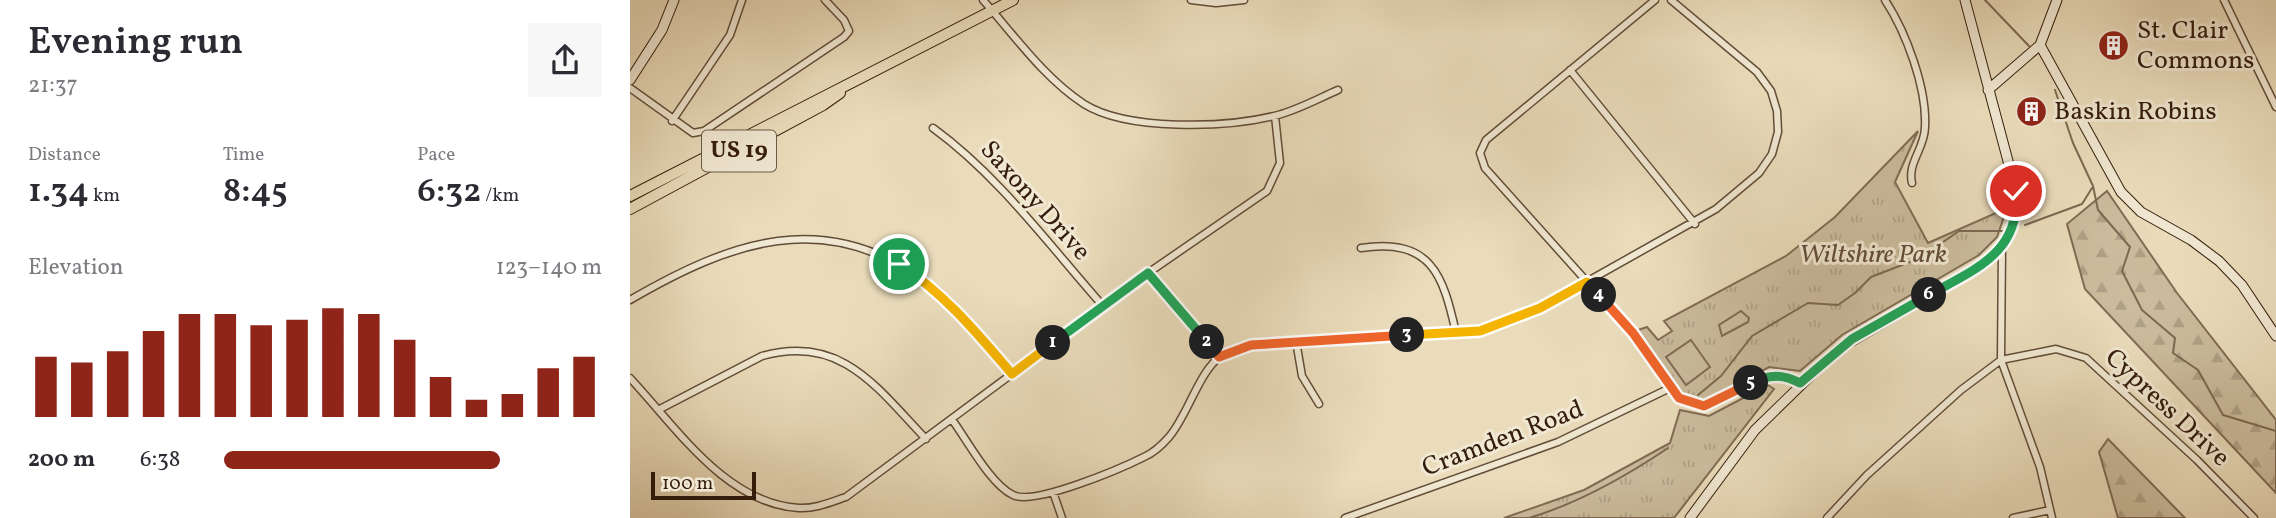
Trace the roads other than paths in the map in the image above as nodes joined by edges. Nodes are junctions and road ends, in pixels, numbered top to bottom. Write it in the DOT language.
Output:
graph roads {
  1 [pos="674,0"];
  2 [pos="742,0"];
  3 [pos="825,0"];
  4 [pos="983,0"];
  5 [pos="1013,0"];
  6 [pos="1191,0"];
  7 [pos="1244,0"];
  8 [pos="1655,0"];
  9 [pos="1671,0"];
  10 [pos="1885,0"];
  11 [pos="1965,0"];
  12 [pos="2057,0"];
  13 [pos="2224,0"];
  14 [pos="993,11"];
  15 [pos="2040,46"];
  16 [pos="1570,71"];
  17 [pos="630,80"];
  18 [pos="630,88"];
  19 [pos="846,88"];
  20 [pos="1338,90"];
  21 [pos="1988,90"];
  22 [pos="2276,107"];
  23 [pos="1275,116"];
  24 [pos="673,121"];
  25 [pos="933,128"];
  26 [pos="1912,183"];
  27 [pos="630,196"];
  28 [pos="630,209"];
  29 [pos="1695,224"];
  30 [pos="2002,247"];
  31 [pos="1361,248"];
  32 [pos="1148,273"];
  33 [pos="1587,282"];
  34 [pos="630,300"];
  35 [pos="1103,306"];
  36 [pos="1456,332"];
  37 [pos="2276,335"];
  38 [pos="1297,341"];
  39 [pos="1219,357"];
  40 [pos="2001,360"];
  41 [pos="1012,374"];
  42 [pos="630,377"];
  43 [pos="1800,383"];
  44 [pos="1670,388"];
  45 [pos="1319,404"];
  46 [pos="660,409"];
  47 [pos="953,421"];
  48 [pos="926,439"];
  49 [pos="1053,492"];
  50 [pos="2051,514"];
  51 [pos="1062,518"];
  52 [pos="1345,518"];
  53 [pos="1690,518"];
  54 [pos="1827,518"];
  55 [pos="2013,518"];
  56 [pos="2254,518"];
  1 -- 17 [label="main road"];
  2 -- 24 [label="street"];
  3 -- 24 [label="street"];
  4 -- 14 [label="street"];
  5 -- 14 [label="main road, US 19"];
  6 -- 7 [label="street"];
  8 -- 16 [label="street"];
  9 -- 29 [label="street"];
  10 -- 26 [label="street"];
  11 -- 21 [label="main road"];
  12 -- 15 [label="main road"];
  13 -- 22 [label="street"];
  14 -- 19 [label="main road, US 19"];
  14 -- 23 [label="street"];
  15 -- 21 [label="main road"];
  15 -- 37 [label="main road"];
  16 -- 29 [label="street"];
  16 -- 33 [label="street"];
  18 -- 24 [label="street"];
  19 -- 27 [label="main road, US 19"];
  19 -- 28 [label="main road, US 19"];
  20 -- 23 [label="street"];
  21 -- 30 [label="main road"];
  23 -- 32 [label="street"];
  25 -- 35 [label="street, Saxony Drive"];
  29 -- 33 [label="street"];
  30 -- 40 [label="street"];
  30 -- 43 [label="main road"];
  31 -- 36 [label="street"];
  32 -- 35 [label="street"];
  32 -- 39 [label="street"];
  33 -- 36 [label="street"];
  33 -- 44 [label="street"];
  34 -- 41 [label="street"];
  35 -- 41 [label="street"];
  36 -- 38 [label="street"];
  38 -- 39 [label="street"];
  38 -- 45 [label="street"];
  39 -- 49 [label="street"];
  40 -- 50 [label="street"];
  40 -- 54 [label="street"];
  40 -- 56 [label="street, Cypress Drive"];
  41 -- 47 [label="street"];
  42 -- 46 [label="street"];
  43 -- 44 [label="street"];
  43 -- 53 [label="main road"];
  44 -- 52 [label="street, Cramden Road"];
  46 -- 48 [label="street"];
  46 -- 48 [label="street"];
  47 -- 48 [label="street"];
  47 -- 49 [label="street"];
  49 -- 51 [label="street"];
  50 -- 55 [label="street"];
}
